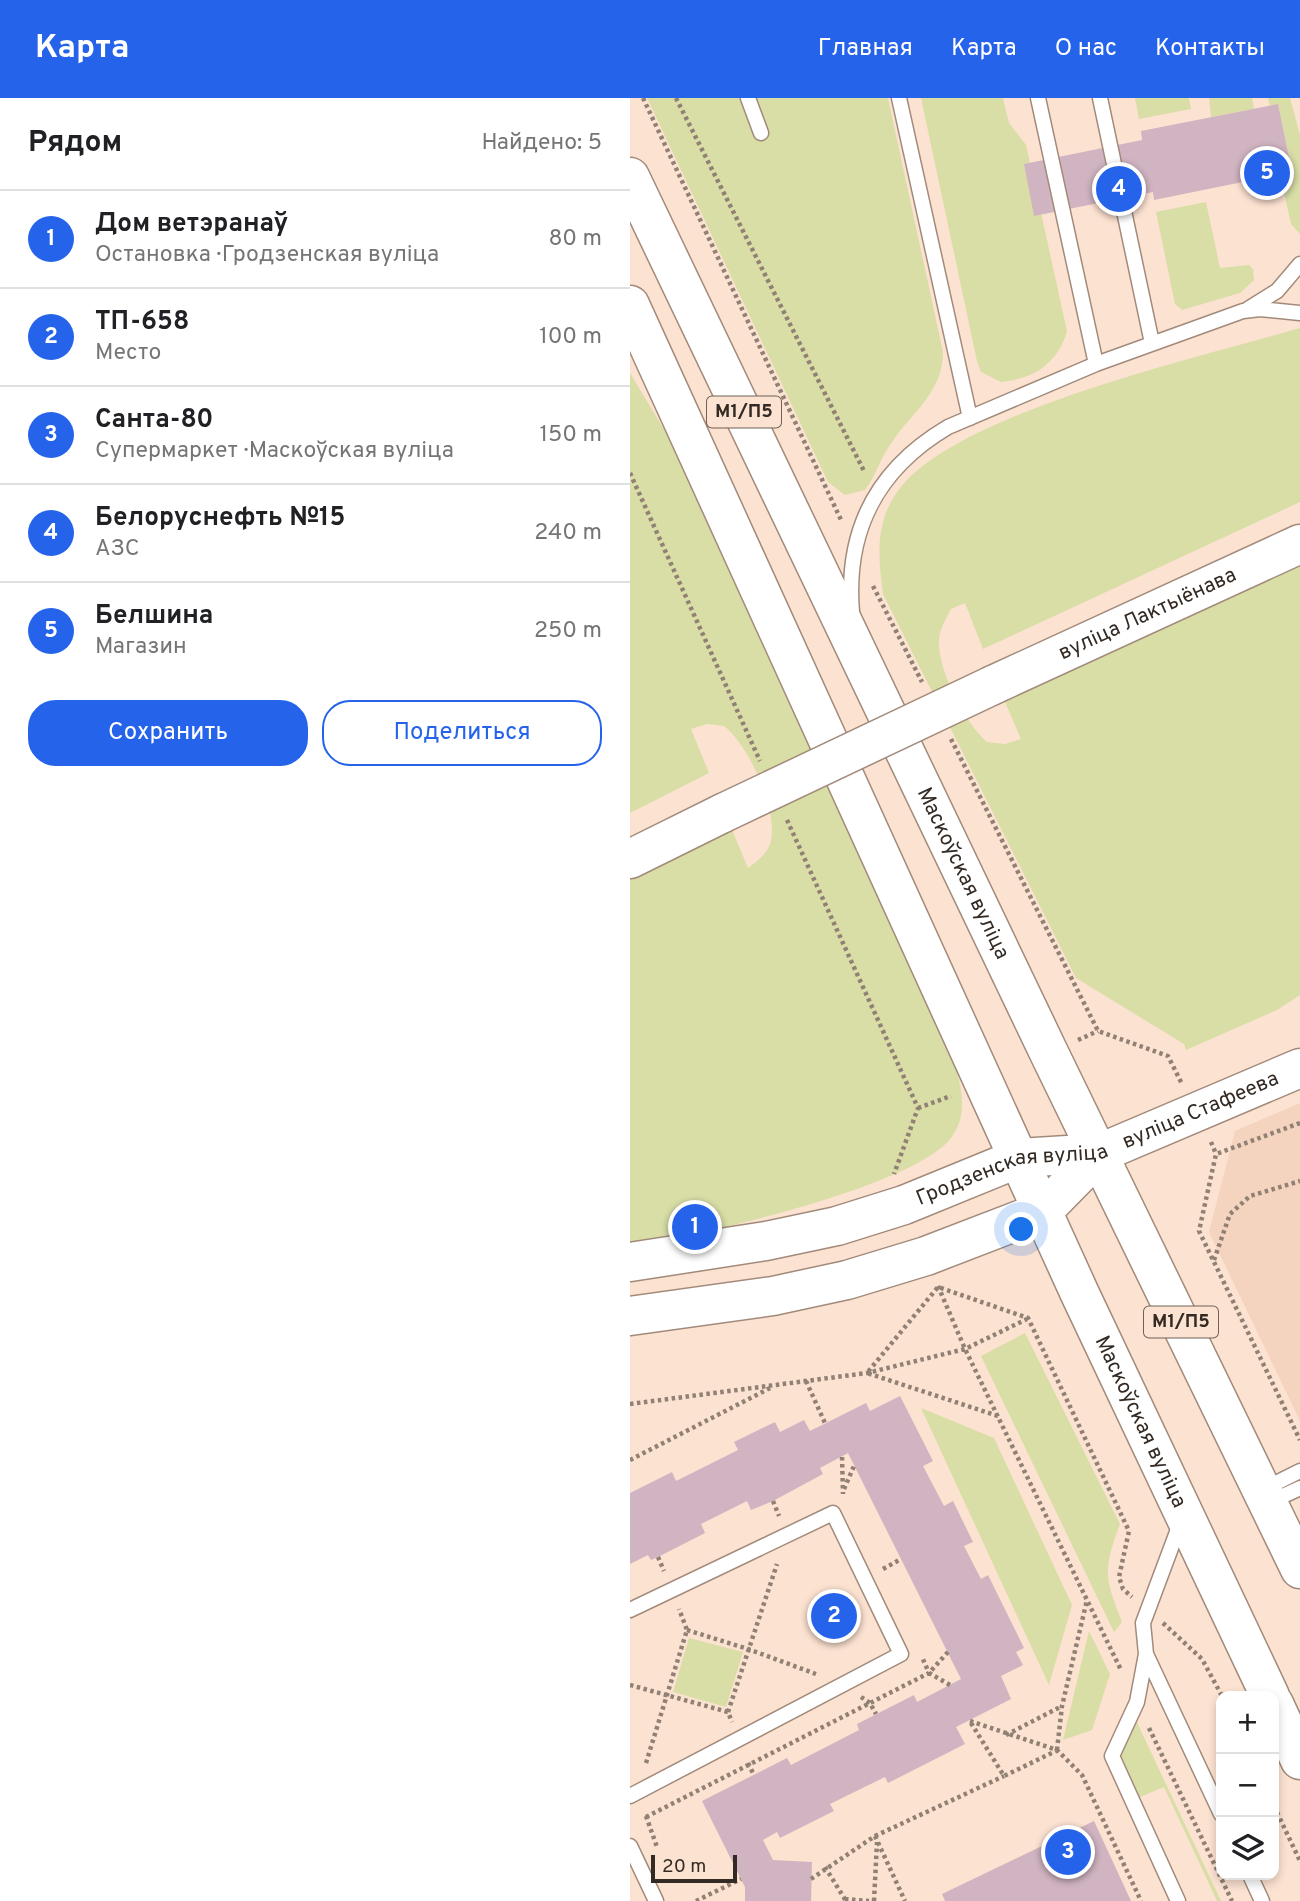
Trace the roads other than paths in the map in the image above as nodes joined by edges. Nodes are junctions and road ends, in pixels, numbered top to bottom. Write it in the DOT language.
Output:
graph roads {
  1 [pos="747,98"];
  2 [pos="899,98"];
  3 [pos="1038,98"];
  4 [pos="1100,98"];
  5 [pos="761,133"];
  6 [pos="630,177"];
  7 [pos="1300,264"];
  8 [pos="630,305"];
  9 [pos="1243,312"];
  10 [pos="1300,313"];
  11 [pos="1152,343"];
  12 [pos="1096,364"];
  13 [pos="970,418"];
  14 [pos="1300,544"];
  15 [pos="858,648"];
  16 [pos="630,859"];
  17 [pos="1293,1066"];
  18 [pos="1100,1153"];
  19 [pos="1019,1158"];
  20 [pos="1044,1211"];
  21 [pos="630,1262"];
  22 [pos="630,1317"];
  23 [pos="1300,1471"];
  24 [pos="1277,1494"];
  25 [pos="1184,1514"];
  26 [pos="1300,1569"];
  27 [pos="630,1611"];
  28 [pos="1146,1654"];
  29 [pos="1268,1691"];
  30 [pos="1279,1715"];
  31 [pos="1300,1760"];
  32 [pos="634,1793"];
  33 [pos="1216,1803"];
  34 [pos="630,1846"];
  35 [pos="1252,1880"];
  36 [pos="656,1901"];
  37 [pos="1178,1901"];
  38 [pos="1262,1901"];
  1 -- 5 [label="lane"];
  2 -- 13 [label="lane"];
  3 -- 12 [label="lane"];
  4 -- 11 [label="lane"];
  6 -- 15 [label="main road, Маскоўская вуліца / М1/П5"];
  7 -- 9 [label="lane"];
  8 -- 19 [label="main road, Маскоўская вуліца / М1/П5"];
  9 -- 10 [label="lane"];
  9 -- 11 [label="lane"];
  11 -- 12 [label="lane"];
  12 -- 13 [label="lane"];
  13 -- 15 [label="lane"];
  14 -- 16 [label="main road, вуліца Лактыёнава, bridge"];
  15 -- 18 [label="main road, Маскоўская вуліца / М1/П5"];
  17 -- 18 [label="main road, вуліца Стафеева"];
  18 -- 19 [label="main road, Гродзенская вуліца"];
  18 -- 20 [label="main road, Гродзенская вуліца"];
  18 -- 24 [label="main road, Маскоўская вуліца / М1/П5"];
  19 -- 20 [label="main road, Маскоўская вуліца / М1/П5"];
  19 -- 21 [label="main road, Гродзенская вуліца"];
  20 -- 22 [label="main road, Гродзенская вуліца"];
  20 -- 25 [label="main road, Маскоўская вуліца / М1/П5"];
  23 -- 24 [label="lane"];
  24 -- 26 [label="main road, Маскоўская вуліца / М1/П5"];
  25 -- 28 [label="lane"];
  25 -- 29 [label="main road, Маскоўская вуліца / М1/П5"];
  27 -- 32 [label="lane"];
  28 -- 33 [label="lane"];
  28 -- 37 [label="lane"];
  30 -- 31 [label="main road"];
  34 -- 36 [label="lane"];
  35 -- 38 [label="lane"];
}
